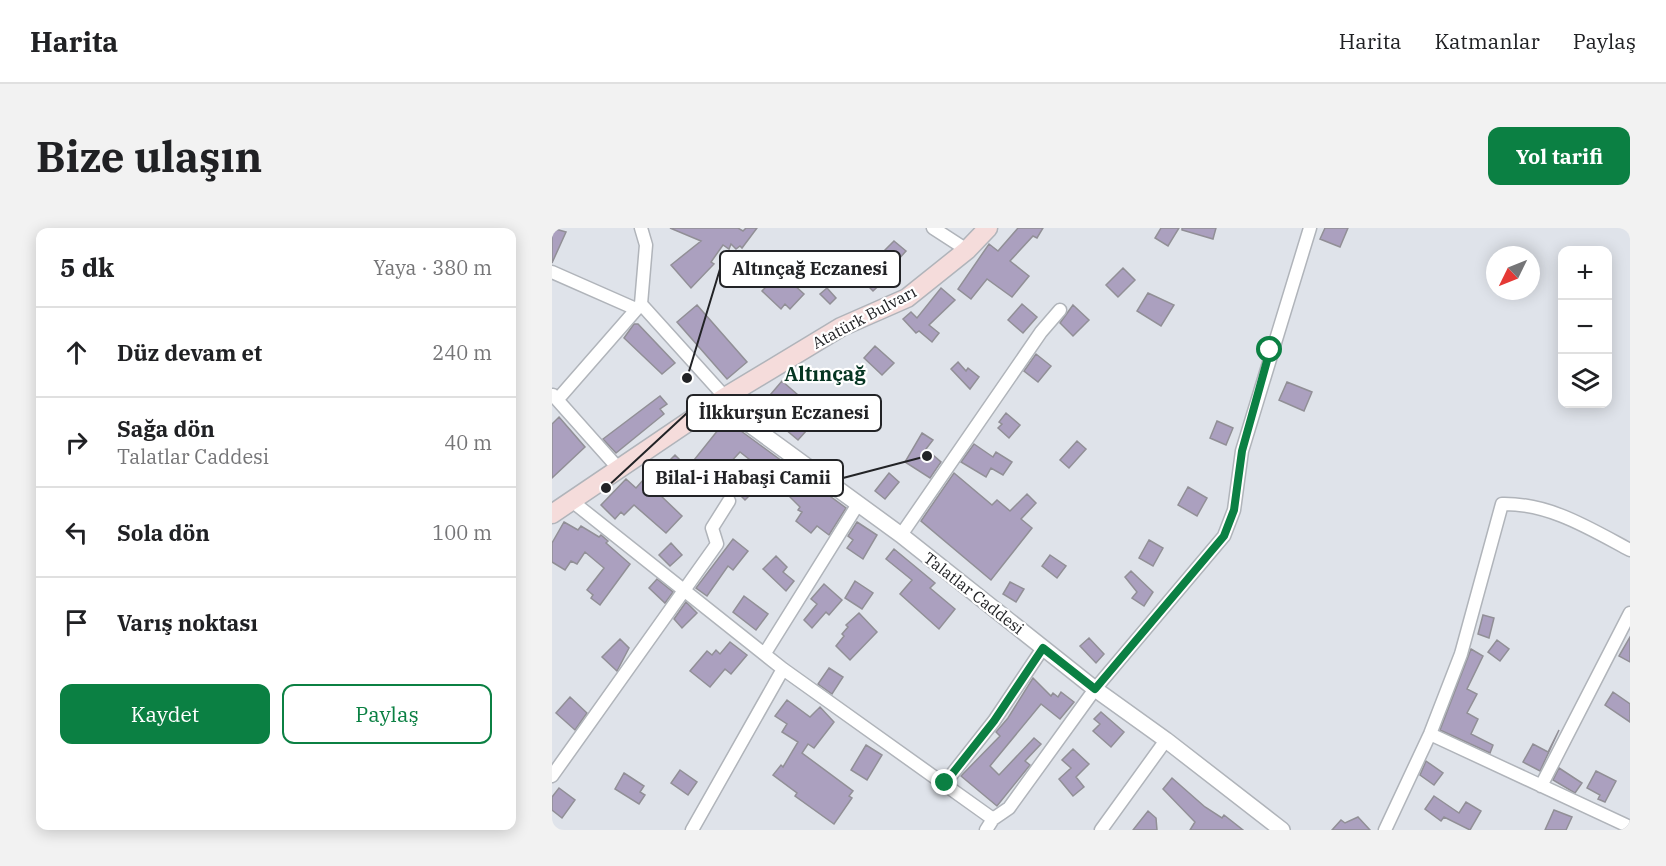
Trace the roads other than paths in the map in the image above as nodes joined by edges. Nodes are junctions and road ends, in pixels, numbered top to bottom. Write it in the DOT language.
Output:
graph roads {
  1 [pos="641,228"];
  2 [pos="933,228"];
  3 [pos="988,228"];
  4 [pos="1310,228"];
  5 [pos="967,250"];
  6 [pos="552,273"];
  7 [pos="639,307"];
  8 [pos="1060,310"];
  9 [pos="555,397"];
  10 [pos="723,400"];
  11 [pos="618,468"];
  12 [pos="729,501"];
  13 [pos="573,502"];
  14 [pos="858,504"];
  15 [pos="552,514"];
  16 [pos="901,536"];
  17 [pos="1630,550"];
  18 [pos="685,591"];
  19 [pos="1630,613"];
  20 [pos="1043,648"];
  21 [pos="765,653"];
  22 [pos="783,669"];
  23 [pos="1095,689"];
  24 [pos="1430,734"];
  25 [pos="1166,740"];
  26 [pos="552,776"];
  27 [pos="945,783"];
  28 [pos="1541,786"];
  29 [pos="989,824"];
  30 [pos="1272,827"];
  31 [pos="1630,827"];
  32 [pos="692,830"];
  33 [pos="1101,830"];
  34 [pos="1385,830"];
  1 -- 7 [label="street"];
  2 -- 5 [label="street"];
  3 -- 5 [label="main road, Atatürk Bulvarı"];
  4 -- 23 [label="street"];
  5 -- 10 [label="main road, Atatürk Bulvarı"];
  6 -- 7 [label="street"];
  7 -- 9 [label="street"];
  7 -- 10 [label="street"];
  8 -- 16 [label="street"];
  9 -- 11 [label="street"];
  10 -- 11 [label="main road, Atatürk Bulvarı"];
  10 -- 14 [label="street, Talatlar Caddesi"];
  11 -- 13 [label="main road, Atatürk Bulvarı"];
  12 -- 18 [label="street"];
  13 -- 15 [label="main road, Atatürk Bulvarı"];
  13 -- 18 [label="street"];
  14 -- 16 [label="street, Talatlar Caddesi"];
  14 -- 21 [label="street"];
  16 -- 20 [label="street, Talatlar Caddesi"];
  17 -- 24 [label="street"];
  18 -- 21 [label="street"];
  18 -- 26 [label="street"];
  19 -- 28 [label="street"];
  20 -- 23 [label="street, Talatlar Caddesi"];
  20 -- 27 [label="street"];
  21 -- 22 [label="street"];
  22 -- 27 [label="street"];
  22 -- 32 [label="street"];
  23 -- 25 [label="street, Talatlar Caddesi"];
  23 -- 29 [label="street"];
  24 -- 28 [label="street"];
  24 -- 34 [label="street"];
  25 -- 30 [label="street, Talatlar Caddesi"];
  25 -- 33 [label="street"];
  27 -- 29 [label="street"];
  28 -- 31 [label="street"];
}
